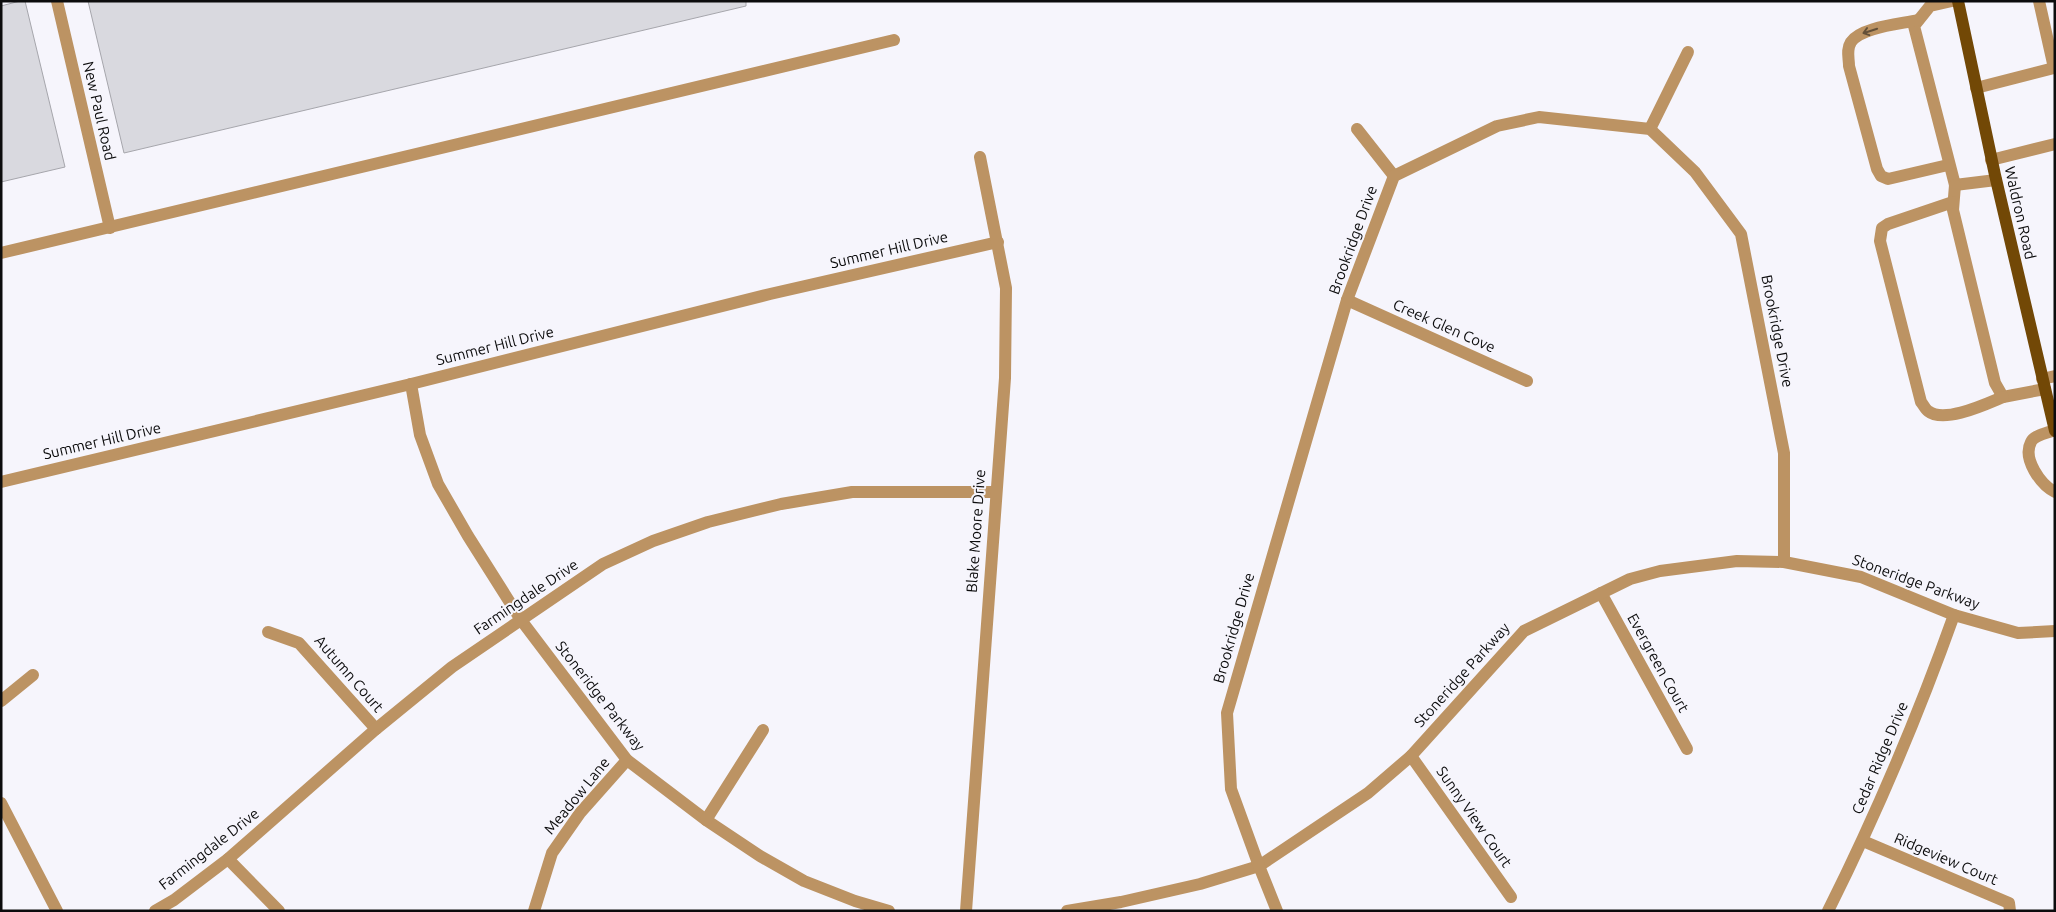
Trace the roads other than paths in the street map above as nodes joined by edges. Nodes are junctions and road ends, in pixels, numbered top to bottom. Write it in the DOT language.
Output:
graph roads {
  1 [pos="57,1"];
  2 [pos="1952,1"];
  3 [pos="1958,1"];
  4 [pos="2039,1"];
  5 [pos="1930,3"];
  6 [pos="1918,20"];
  7 [pos="894,40"];
  8 [pos="1688,52"];
  9 [pos="1976,88"];
  10 [pos="1357,129"];
  11 [pos="1650,129"];
  12 [pos="2055,144"];
  13 [pos="980,157"];
  14 [pos="1992,160"];
  15 [pos="1948,165"];
  16 [pos="1394,176"];
  17 [pos="1996,180"];
  18 [pos="1954,185"];
  19 [pos="1953,202"];
  20 [pos="110,228"];
  21 [pos="998,242"];
  22 [pos="1,253"];
  23 [pos="1348,300"];
  24 [pos="1527,381"];
  25 [pos="2047,381"];
  26 [pos="411,384"];
  27 [pos="2004,397"];
  28 [pos="2055,430"];
  29 [pos="1,482"];
  30 [pos="995,492"];
  31 [pos="2055,492"];
  32 [pos="1784,562"];
  33 [pos="1601,593"];
  34 [pos="1954,615"];
  35 [pos="521,620"];
  36 [pos="2055,631"];
  37 [pos="268,632"];
  38 [pos="33,675"];
  39 [pos="1,701"];
  40 [pos="376,730"];
  41 [pos="763,730"];
  42 [pos="1687,749"];
  43 [pos="1411,756"];
  44 [pos="628,760"];
  45 [pos="1,803"];
  46 [pos="706,820"];
  47 [pos="1863,840"];
  48 [pos="228,858"];
  49 [pos="1259,866"];
  50 [pos="1511,897"];
  51 [pos="57,911"];
  52 [pos="155,911"];
  53 [pos="280,911"];
  54 [pos="534,911"];
  55 [pos="889,911"];
  56 [pos="966,911"];
  57 [pos="1067,911"];
  58 [pos="1277,911"];
  59 [pos="1828,911"];
  60 [pos="2010,911"];
  1 -- 20 [label="street, New Paul Road"];
  2 -- 5 [label="street"];
  3 -- 9 [label="main road, Waldron Road"];
  4 -- 9 [label="street"];
  5 -- 6 [label="street"];
  6 -- 15 [label="street"];
  6 -- 15 [label="street, one-way"];
  7 -- 20 [label="street"];
  8 -- 11 [label="street"];
  9 -- 14 [label="main road, Waldron Road"];
  10 -- 16 [label="street"];
  11 -- 16 [label="street, Brookridge Drive"];
  11 -- 32 [label="street, Brookridge Drive"];
  12 -- 14 [label="street"];
  13 -- 21 [label="street, Blake Moore Drive"];
  14 -- 17 [label="main road, Waldron Road"];
  15 -- 18 [label="street"];
  16 -- 23 [label="street, Brookridge Drive"];
  17 -- 18 [label="street"];
  17 -- 25 [label="main road, Waldron Road"];
  18 -- 19 [label="street"];
  19 -- 27 [label="street"];
  19 -- 27 [label="street"];
  20 -- 22 [label="street"];
  21 -- 26 [label="street, Summer Hill Drive"];
  21 -- 30 [label="street, Blake Moore Drive"];
  23 -- 24 [label="street, Creek Glen Cove"];
  23 -- 49 [label="street, Brookridge Drive"];
  25 -- 27 [label="street"];
  25 -- 28 [label="main road, Waldron Road"];
  26 -- 29 [label="street, Summer Hill Drive"];
  26 -- 35 [label="street, Stoneridge Parkway"];
  28 -- 31 [label="street"];
  30 -- 35 [label="street, Farmingdale Drive"];
  30 -- 56 [label="street, Blake Moore Drive"];
  32 -- 33 [label="street, Stoneridge Parkway"];
  32 -- 34 [label="street, Stoneridge Parkway"];
  33 -- 42 [label="street, Evergreen Court"];
  33 -- 43 [label="street, Stoneridge Parkway"];
  34 -- 36 [label="street, Stoneridge Parkway"];
  34 -- 47 [label="street, Cedar Ridge Drive"];
  35 -- 40 [label="street, Farmingdale Drive"];
  35 -- 44 [label="street, Stoneridge Parkway"];
  37 -- 40 [label="street, Autumn Court"];
  38 -- 39 [label="street"];
  40 -- 48 [label="street, Farmingdale Drive"];
  41 -- 46 [label="street"];
  43 -- 49 [label="street, Stoneridge Parkway"];
  43 -- 50 [label="street, Sunny View Court"];
  44 -- 46 [label="street, Stoneridge Parkway"];
  44 -- 54 [label="street, Meadow Lane"];
  45 -- 51 [label="street"];
  46 -- 55 [label="street, Stoneridge Parkway"];
  47 -- 59 [label="street, Cedar Ridge Drive"];
  47 -- 60 [label="street, Ridgeview Court"];
  48 -- 52 [label="street, Farmingdale Drive"];
  48 -- 53 [label="street"];
  49 -- 57 [label="street, Stoneridge Parkway"];
  49 -- 58 [label="street, Brookridge Drive"];
}
